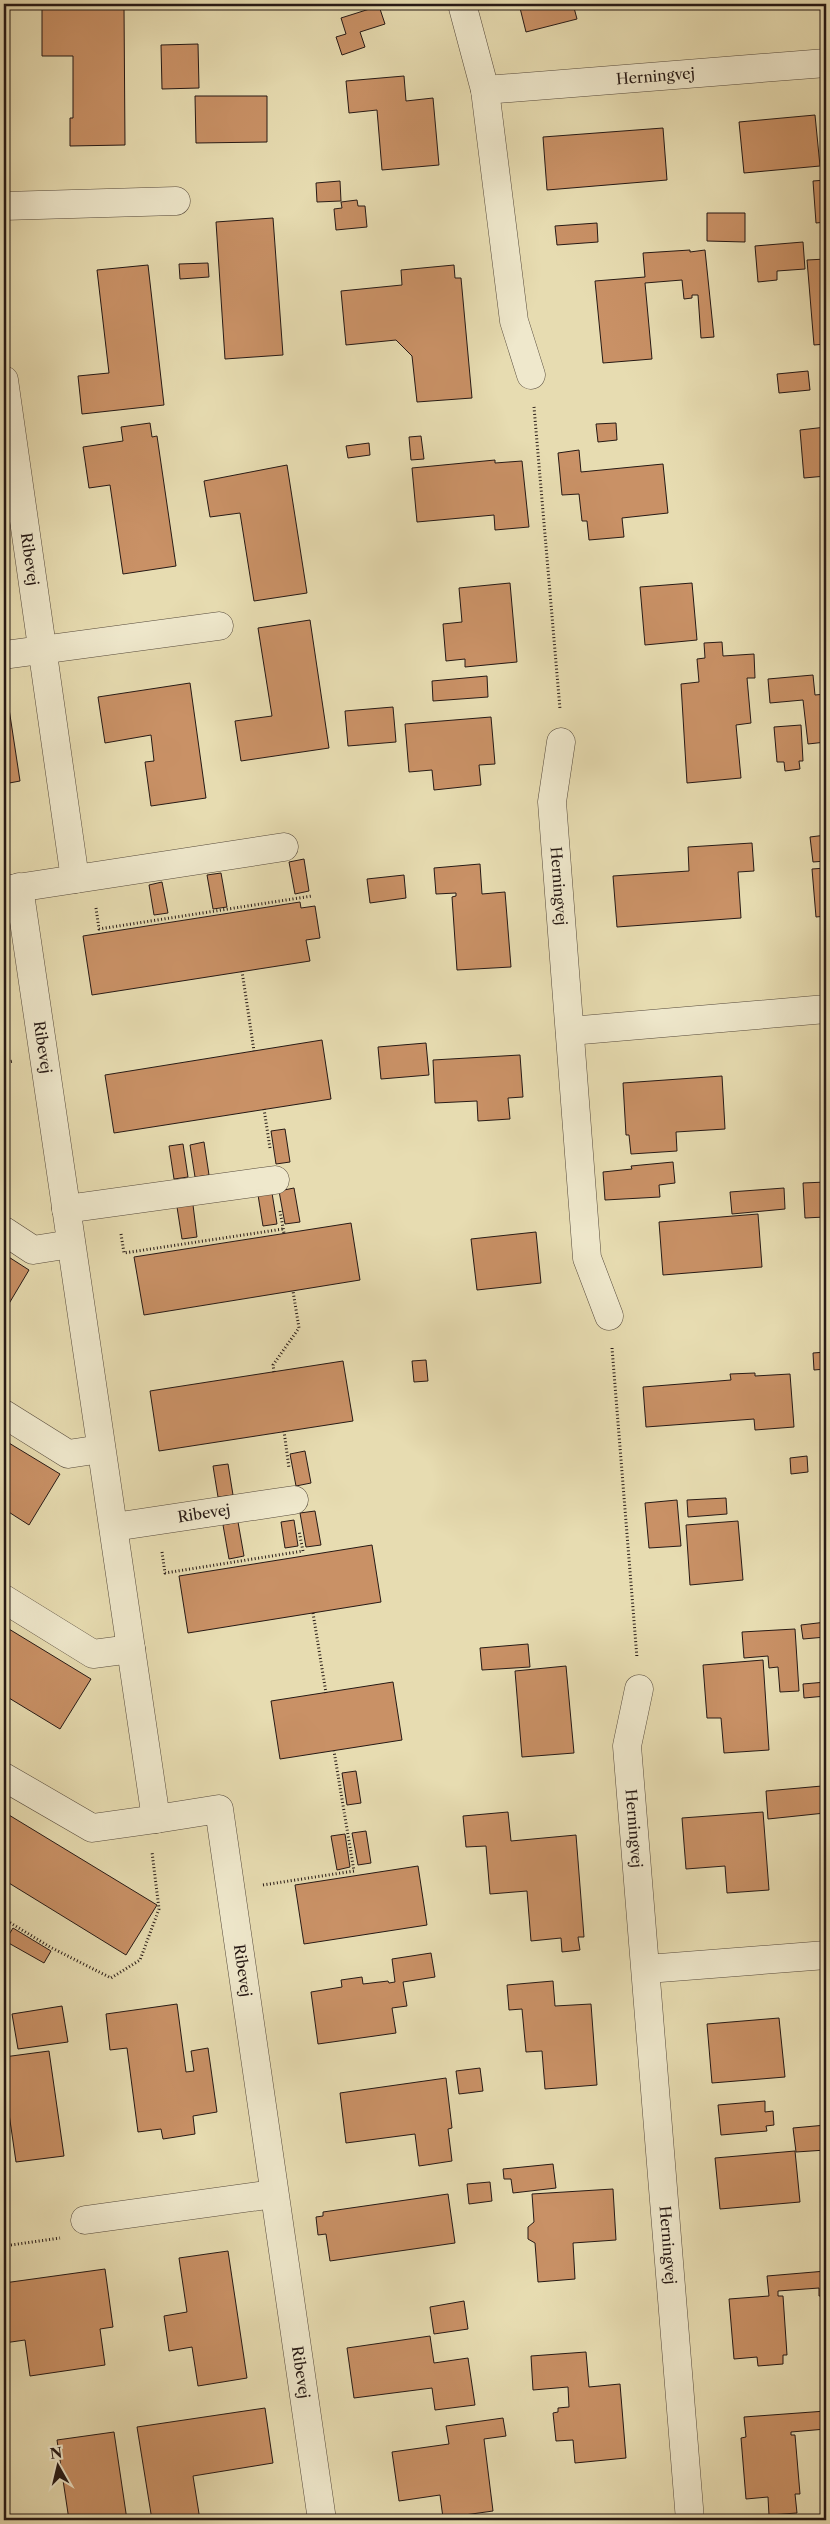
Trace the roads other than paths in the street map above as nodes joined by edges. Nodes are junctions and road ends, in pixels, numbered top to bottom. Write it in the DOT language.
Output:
graph roads {
  1 [pos="462,4"];
  2 [pos="826,63"];
  3 [pos="485,90"];
  4 [pos="176,201"];
  5 [pos="4,206"];
  6 [pos="531,375"];
  7 [pos="4,380"];
  8 [pos="219,626"];
  9 [pos="42,650"];
  10 [pos="4,654"];
  11 [pos="561,742"];
  12 [pos="284,847"];
  13 [pos="75,879"];
  14 [pos="12,889"];
  15 [pos="826,1009"];
  16 [pos="570,1032"];
  17 [pos="274,1180"];
  18 [pos="66,1209"];
  19 [pos="4,1231"];
  20 [pos="71,1244"];
  21 [pos="609,1316"];
  22 [pos="4,1414"];
  23 [pos="101,1449"];
  24 [pos="294,1500"];
  25 [pos="114,1527"];
  26 [pos="4,1599"];
  27 [pos="131,1649"];
  28 [pos="639,1689"];
  29 [pos="4,1776"];
  30 [pos="156,1819"];
  31 [pos="826,1955"];
  32 [pos="647,1970"];
  33 [pos="274,2194"];
  34 [pos="85,2220"];
  35 [pos="322,2520"];
  36 [pos="690,2520"];
  1 -- 3 [label="street"];
  2 -- 3 [label="street, Herningvej"];
  3 -- 6 [label="street"];
  4 -- 5 [label="street"];
  7 -- 9 [label="street, Ribevej"];
  8 -- 9 [label="street"];
  9 -- 10 [label="street"];
  9 -- 13 [label="street, Ribevej"];
  11 -- 16 [label="street, Herningvej"];
  12 -- 13 [label="street, Ribevej"];
  13 -- 14 [label="street, Ribevej"];
  14 -- 18 [label="street, Ribevej"];
  15 -- 16 [label="street"];
  16 -- 21 [label="street, Herningvej"];
  17 -- 18 [label="street"];
  18 -- 20 [label="street, Ribevej"];
  19 -- 20 [label="street"];
  20 -- 23 [label="street, Ribevej"];
  22 -- 23 [label="street"];
  23 -- 25 [label="street, Ribevej"];
  24 -- 25 [label="street, Ribevej"];
  25 -- 27 [label="street, Ribevej"];
  26 -- 27 [label="street"];
  27 -- 30 [label="street, Ribevej"];
  28 -- 32 [label="street, Herningvej"];
  29 -- 30 [label="street, Ribevej"];
  30 -- 33 [label="street, Ribevej"];
  31 -- 32 [label="street"];
  32 -- 36 [label="street, Herningvej"];
  33 -- 34 [label="street"];
  33 -- 35 [label="street, Ribevej"];
}
